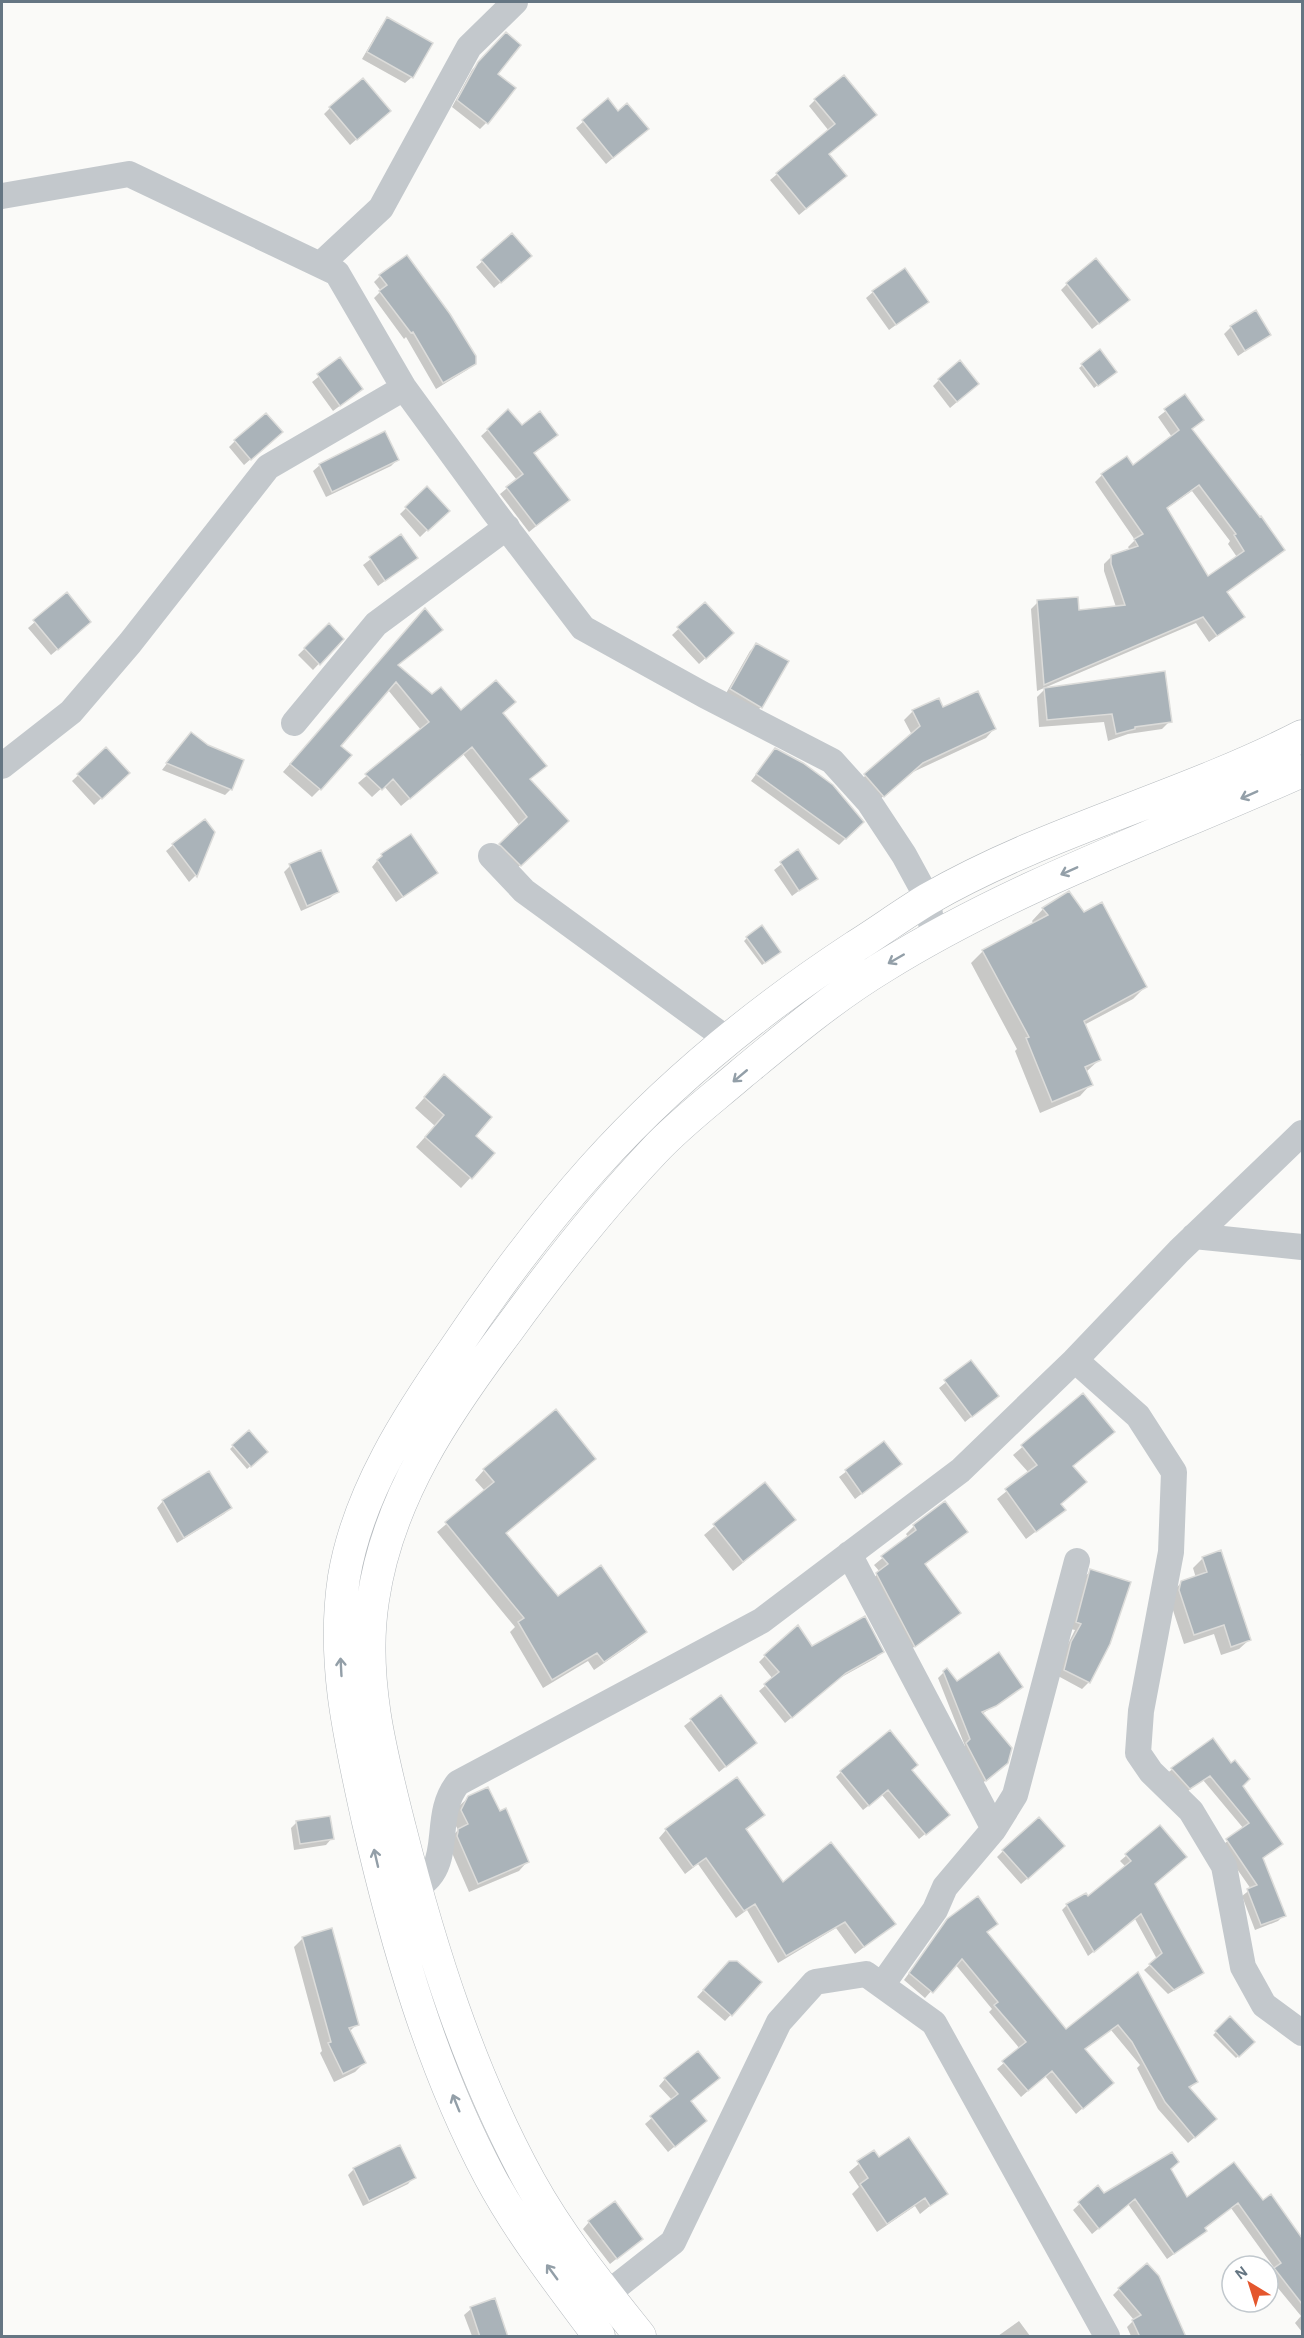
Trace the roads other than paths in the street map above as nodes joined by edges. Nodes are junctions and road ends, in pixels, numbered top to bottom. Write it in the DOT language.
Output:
graph roads {
  1 [pos="515,2"];
  2 [pos="2,196"];
  3 [pos="337,273"];
  4 [pos="404,388"];
  5 [pos="507,528"];
  6 [pos="294,723"];
  7 [pos="1302,736"];
  8 [pos="2,766"];
  9 [pos="1302,771"];
  10 [pos="490,856"];
  11 [pos="928,899"];
  12 [pos="933,938"];
  13 [pos="727,1039"];
  14 [pos="1302,1133"];
  15 [pos="1194,1236"];
  16 [pos="1302,1247"];
  17 [pos="1076,1360"];
  18 [pos="849,1554"];
  19 [pos="1077,1561"];
  20 [pos="994,1829"];
  21 [pos="417,1890"];
  22 [pos="386,1899"];
  23 [pos="882,1985"];
  24 [pos="1302,2033"];
  25 [pos="607,2294"];
  26 [pos="580,2311"];
  27 [pos="599,2337"];
  28 [pos="640,2337"];
  29 [pos="1107,2337"];
  1 -- 3 [label="street"];
  2 -- 3 [label="street"];
  3 -- 4 [label="street"];
  4 -- 5 [label="street"];
  4 -- 8 [label="street"];
  5 -- 6 [label="street"];
  5 -- 11 [label="street"];
  7 -- 11 [label="main road"];
  9 -- 12 [label="main road, one-way"];
  10 -- 13 [label="street"];
  11 -- 12 [label="street"];
  11 -- 13 [label="main road"];
  12 -- 21 [label="main road, one-way"];
  22 -- 13 [label="main road, one-way"];
  14 -- 15 [label="street"];
  15 -- 16 [label="street"];
  15 -- 17 [label="street"];
  17 -- 18 [label="street"];
  17 -- 24 [label="street"];
  18 -- 20 [label="street"];
  18 -- 21 [label="street"];
  19 -- 20 [label="street"];
  20 -- 23 [label="street"];
  21 -- 22 [label="street"];
  21 -- 25 [label="main road"];
  26 -- 22 [label="main road, one-way"];
  23 -- 25 [label="street"];
  23 -- 29 [label="street"];
  25 -- 26 [label="street"];
  25 -- 28 [label="main road"];
  26 -- 27 [label="main road"];
}
